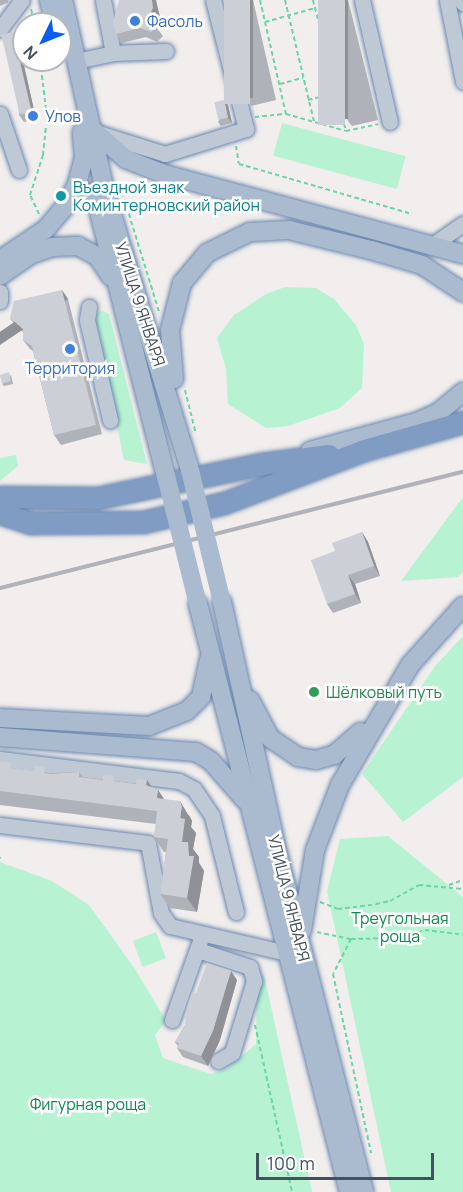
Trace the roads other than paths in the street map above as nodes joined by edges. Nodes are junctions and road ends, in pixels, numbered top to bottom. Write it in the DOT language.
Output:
graph roads {
  1 [pos="22,0"];
  2 [pos="63,0"];
  3 [pos="103,0"];
  4 [pos="213,0"];
  5 [pos="362,0"];
  6 [pos="447,0"];
  7 [pos="0,30"];
  8 [pos="166,51"];
  9 [pos="113,53"];
  10 [pos="76,61"];
  11 [pos="69,72"];
  12 [pos="463,81"];
  13 [pos="0,114"];
  14 [pos="390,122"];
  15 [pos="88,132"];
  16 [pos="19,170"];
  17 [pos="463,224"];
  18 [pos="431,246"];
  19 [pos="463,254"];
  20 [pos="0,260"];
  21 [pos="0,276"];
  22 [pos="0,292"];
  23 [pos="463,292"];
  24 [pos="115,299"];
  25 [pos="0,301"];
  26 [pos="89,307"];
  27 [pos="463,392"];
  28 [pos="110,420"];
  29 [pos="463,422"];
  30 [pos="184,448"];
  31 [pos="364,450"];
  32 [pos="261,464"];
  33 [pos="0,497"];
  34 [pos="0,513"];
  35 [pos="31,522"];
  36 [pos="0,523"];
  37 [pos="463,606"];
  38 [pos="208,640"];
  39 [pos="235,663"];
  40 [pos="393,691"];
  41 [pos="0,718"];
  42 [pos="0,737"];
  43 [pos="0,759"];
  44 [pos="251,809"];
  45 [pos="0,825"];
  46 [pos="236,912"];
  47 [pos="202,932"];
  48 [pos="198,950"];
  49 [pos="294,951"];
  50 [pos="172,1020"];
  51 [pos="218,1061"];
  52 [pos="349,1192"];
  53 [pos="364,1192"];
  1 -- 7 [label="lane"];
  2 -- 10 [label="main road, УЛИЦА 9 ЯНВАРЯ"];
  3 -- 9 [label="lane"];
  4 -- 15 [label="lane"];
  5 -- 14 [label="lane"];
  6 -- 12 [label="lane"];
  8 -- 9 [label="lane"];
  9 -- 10 [label="lane"];
  10 -- 15 [label="main road, УЛИЦА 9 ЯНВАРЯ"];
  11 -- 15 [label="main road, УЛИЦА 9 ЯНВАРЯ"];
  13 -- 16 [label="lane"];
  15 -- 18 [label="main road"];
  15 -- 20 [label="main road"];
  15 -- 24 [label="main road, УЛИЦА 9 ЯНВАРЯ"];
  15 -- 30 [label="main road, УЛИЦА 9 ЯНВАРЯ"];
  17 -- 18 [label="lane"];
  18 -- 19 [label="main road"];
  21 -- 24 [label="main road"];
  22 -- 25 [label="lane"];
  23 -- 30 [label="main road"];
  24 -- 38 [label="main road, УЛИЦА 9 ЯНВАРЯ, bridge"];
  26 -- 28 [label="lane"];
  27 -- 32 [label="main road"];
  29 -- 31 [label="highway"];
  30 -- 39 [label="main road, УЛИЦА 9 ЯНВАРЯ, bridge"];
  31 -- 32 [label="highway"];
  31 -- 35 [label="highway"];
  32 -- 33 [label="highway"];
  34 -- 35 [label="highway"];
  35 -- 36 [label="main road"];
  37 -- 40 [label="main road"];
  38 -- 41 [label="main road"];
  38 -- 44 [label="main road, УЛИЦА 9 ЯНВАРЯ"];
  39 -- 40 [label="main road"];
  39 -- 49 [label="main road, УЛИЦА 9 ЯНВАРЯ"];
  40 -- 49 [label="main road"];
  42 -- 44 [label="main road"];
  43 -- 46 [label="lane"];
  44 -- 49 [label="main road, УЛИЦА 9 ЯНВАРЯ"];
  45 -- 47 [label="lane"];
  47 -- 48 [label="lane"];
  47 -- 49 [label="lane"];
  48 -- 50 [label="lane"];
  48 -- 51 [label="lane"];
  49 -- 52 [label="main road, УЛИЦА 9 ЯНВАРЯ"];
  49 -- 53 [label="main road, УЛИЦА 9 ЯНВАРЯ"];
}
